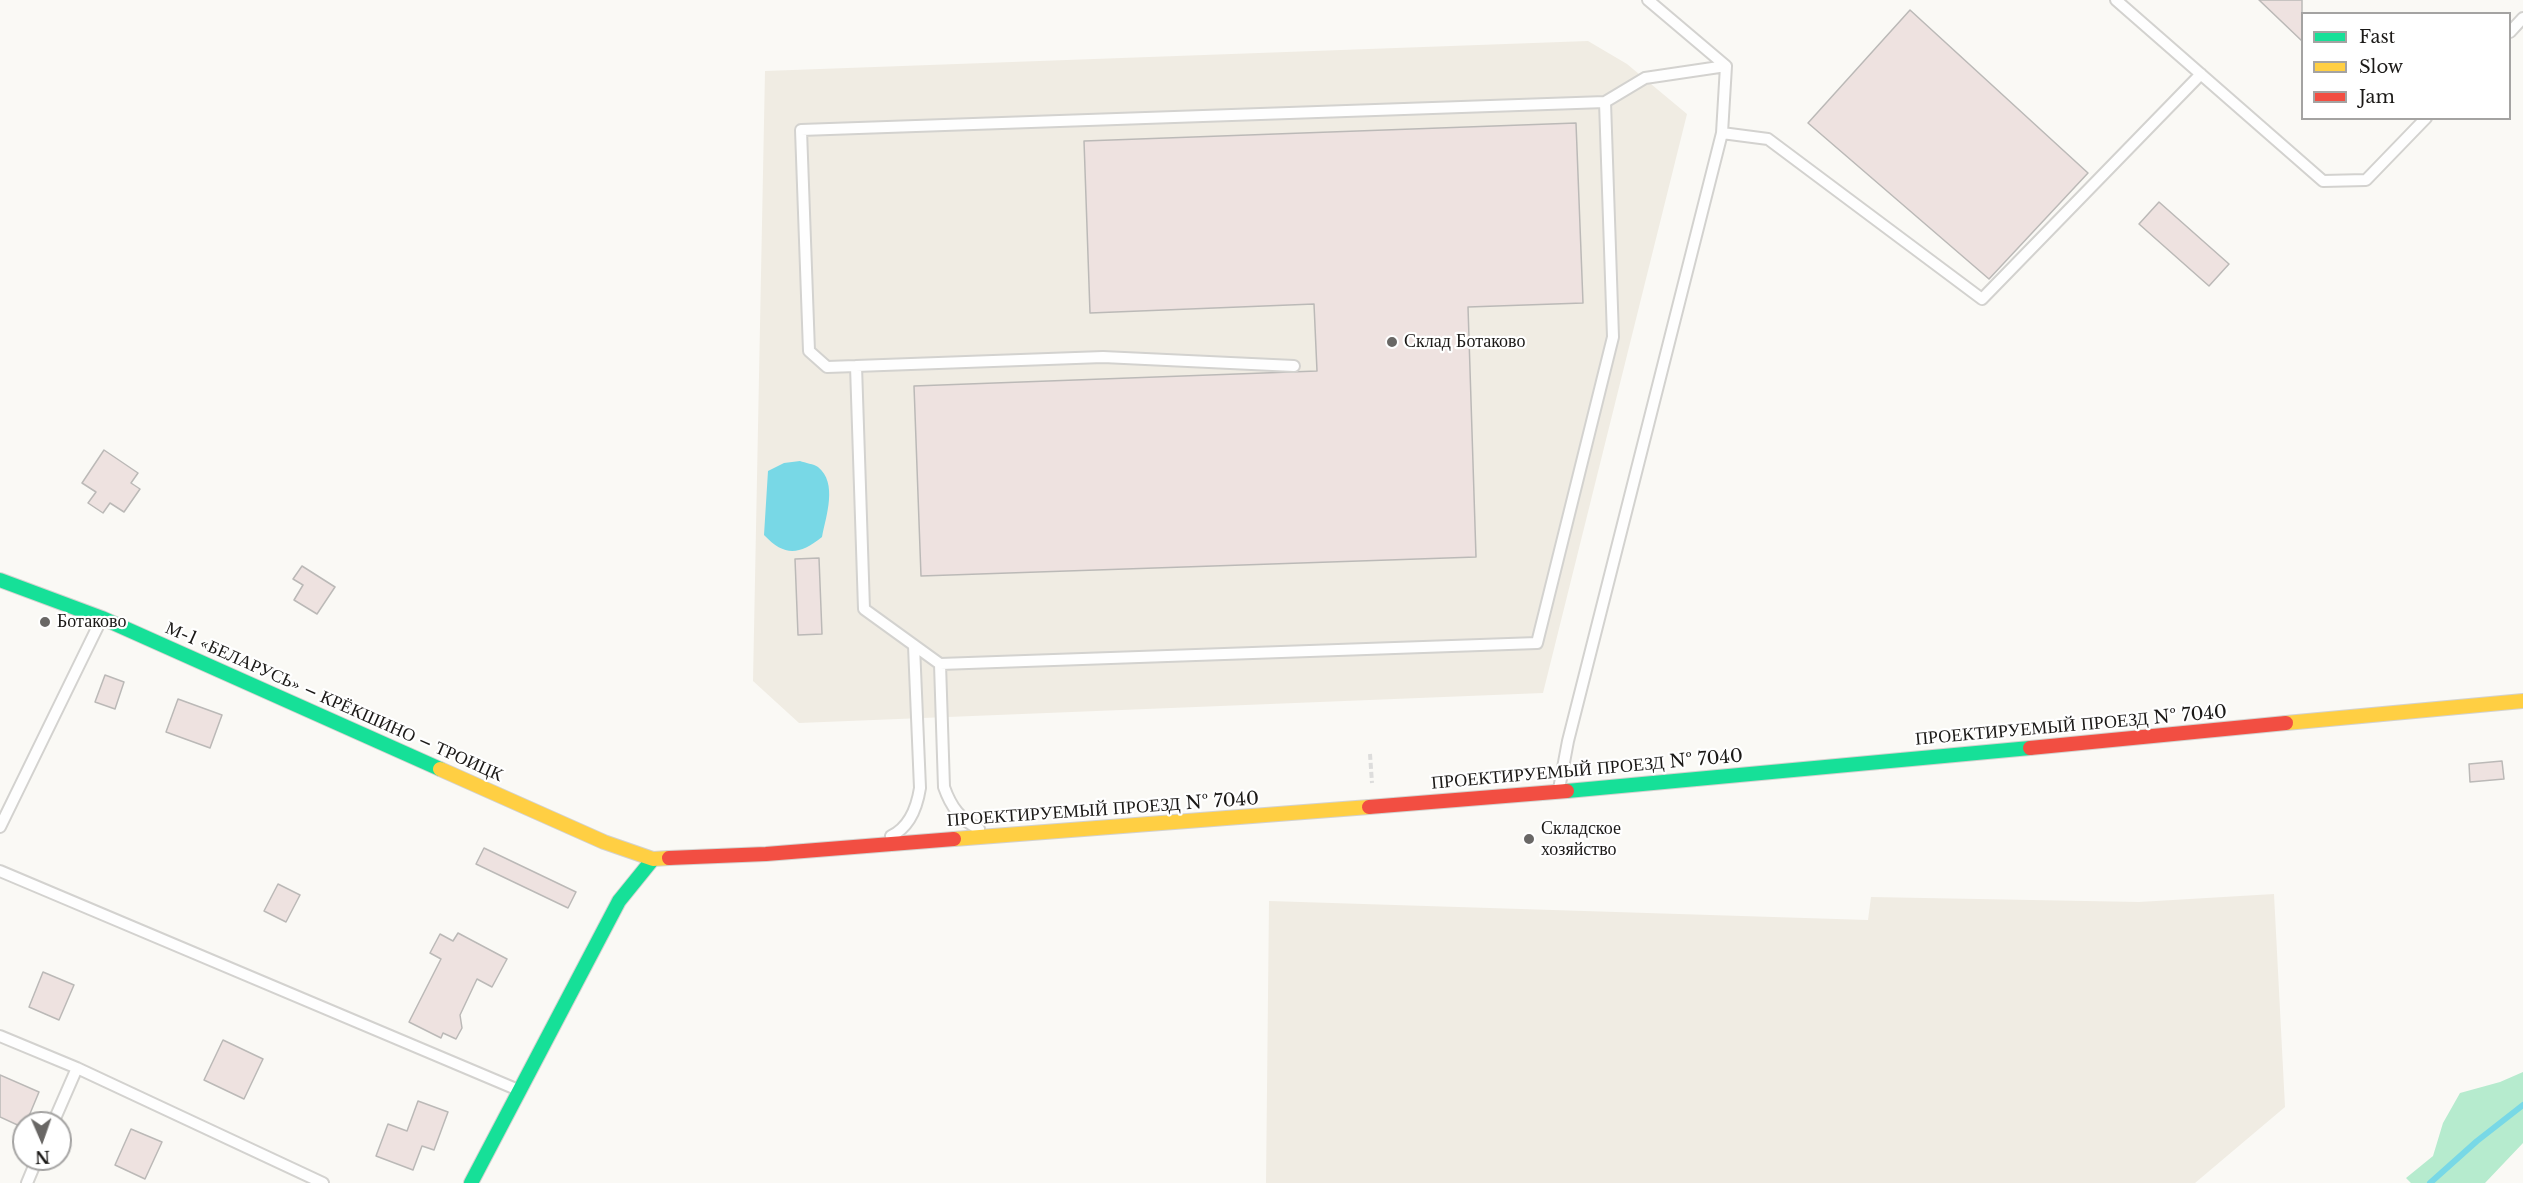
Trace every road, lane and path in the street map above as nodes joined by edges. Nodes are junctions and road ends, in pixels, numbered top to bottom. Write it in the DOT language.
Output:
graph roads {
  1 [pos="1648,0"];
  2 [pos="2116,0"];
  3 [pos="2523,18"];
  4 [pos="2511,31"];
  5 [pos="1726,66"];
  6 [pos="2201,74"];
  7 [pos="1605,102"];
  8 [pos="2424,120"];
  9 [pos="1722,133"];
  10 [pos="856,366"];
  11 [pos="1294,366"];
  12 [pos="0,580"];
  13 [pos="102,618"];
  14 [pos="914,646"];
  15 [pos="940,664"];
  16 [pos="2523,701"];
  17 [pos="1370,754"];
  18 [pos="1372,784"];
  19 [pos="1559,792"];
  20 [pos="0,827"];
  21 [pos="1003,836"];
  22 [pos="867,846"];
  23 [pos="653,859"];
  24 [pos="0,871"];
  25 [pos="0,1036"];
  26 [pos="77,1068"];
  27 [pos="519,1090"];
  28 [pos="58,1111"];
  29 [pos="323,1183"];
  30 [pos="471,1183"];
  1 -- 5 [label="lane"];
  2 -- 6 [label="lane"];
  3 -- 4 [label="lane"];
  5 -- 7 [label="lane"];
  5 -- 9 [label="lane"];
  6 -- 8 [label="lane"];
  6 -- 9 [label="lane"];
  7 -- 10 [label="lane"];
  7 -- 15 [label="lane"];
  9 -- 19 [label="lane"];
  10 -- 11 [label="lane"];
  10 -- 14 [label="lane"];
  12 -- 13 [label="main road, М-1 «БЕЛАРУСЬ» – КРЁКШИНО – ТРОИЦК"];
  13 -- 20 [label="lane"];
  13 -- 23 [label="main road, М-1 «БЕЛАРУСЬ» – КРЁКШИНО – ТРОИЦК"];
  14 -- 15 [label="lane"];
  14 -- 22 [label="lane"];
  15 -- 21 [label="lane"];
  16 -- 19 [label="main road, ПРОЕКТИРУЕМЫЙ ПРОЕЗД № 7040"];
  17 -- 18 [label="path"];
  19 -- 21 [label="main road, ПРОЕКТИРУЕМЫЙ ПРОЕЗД № 7040"];
  21 -- 22 [label="main road, ПРОЕКТИРУЕМЫЙ ПРОЕЗД № 7040"];
  22 -- 23 [label="main road, ПРОЕКТИРУЕМЫЙ ПРОЕЗД № 7040"];
  23 -- 27 [label="main road"];
  24 -- 27 [label="lane"];
  25 -- 26 [label="lane"];
  26 -- 28 [label="lane"];
  26 -- 29 [label="lane"];
  27 -- 30 [label="main road"];
}
